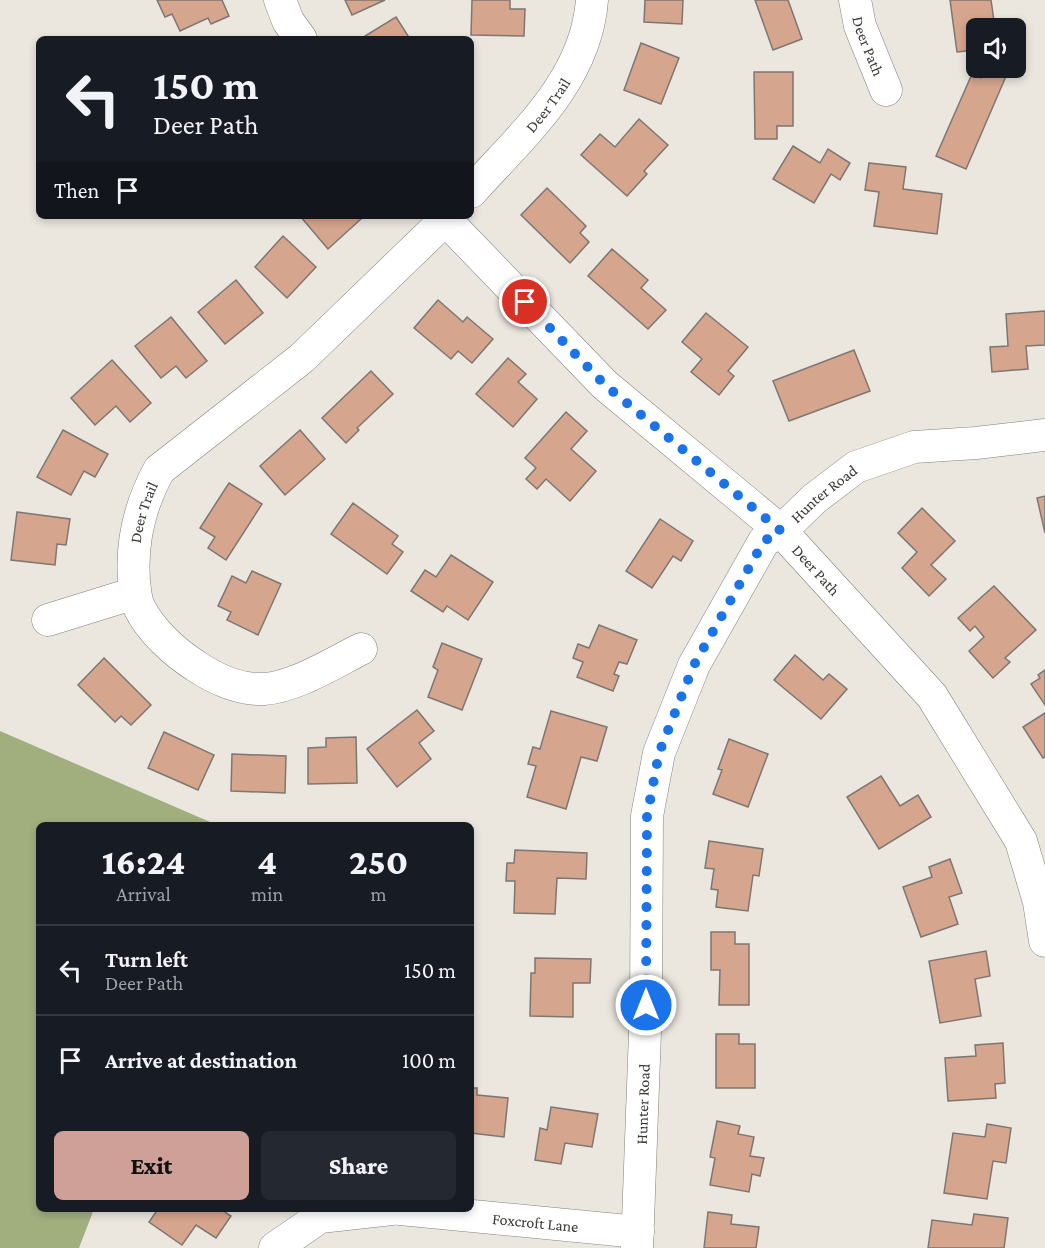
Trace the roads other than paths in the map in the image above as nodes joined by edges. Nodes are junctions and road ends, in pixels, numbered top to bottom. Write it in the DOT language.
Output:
graph roads {
  1 [pos="280,0"];
  2 [pos="592,0"];
  3 [pos="855,0"];
  4 [pos="299,36"];
  5 [pos="886,90"];
  6 [pos="474,189"];
  7 [pos="443,219"];
  8 [pos="447,219"];
  9 [pos="1045,435"];
  10 [pos="781,531"];
  11 [pos="135,593"];
  12 [pos="48,620"];
  13 [pos="361,649"];
  14 [pos="1045,941"];
  15 [pos="365,1212"];
  16 [pos="423,1212"];
  17 [pos="637,1240"];
  18 [pos="275,1248"];
  1 -- 4 [label="street"];
  2 -- 6 [label="street, Deer Trail"];
  3 -- 5 [label="street, Deer Path"];
  7 -- 11 [label="street, Deer Trail"];
  8 -- 10 [label="street, Deer Path"];
  9 -- 10 [label="street, Hunter Road"];
  10 -- 14 [label="street, Deer Path"];
  10 -- 17 [label="street, Hunter Road"];
  11 -- 12 [label="street"];
  11 -- 13 [label="street, Deer Trail"];
  15 -- 18 [label="street"];
  16 -- 17 [label="street, Foxcroft Lane"];
}
